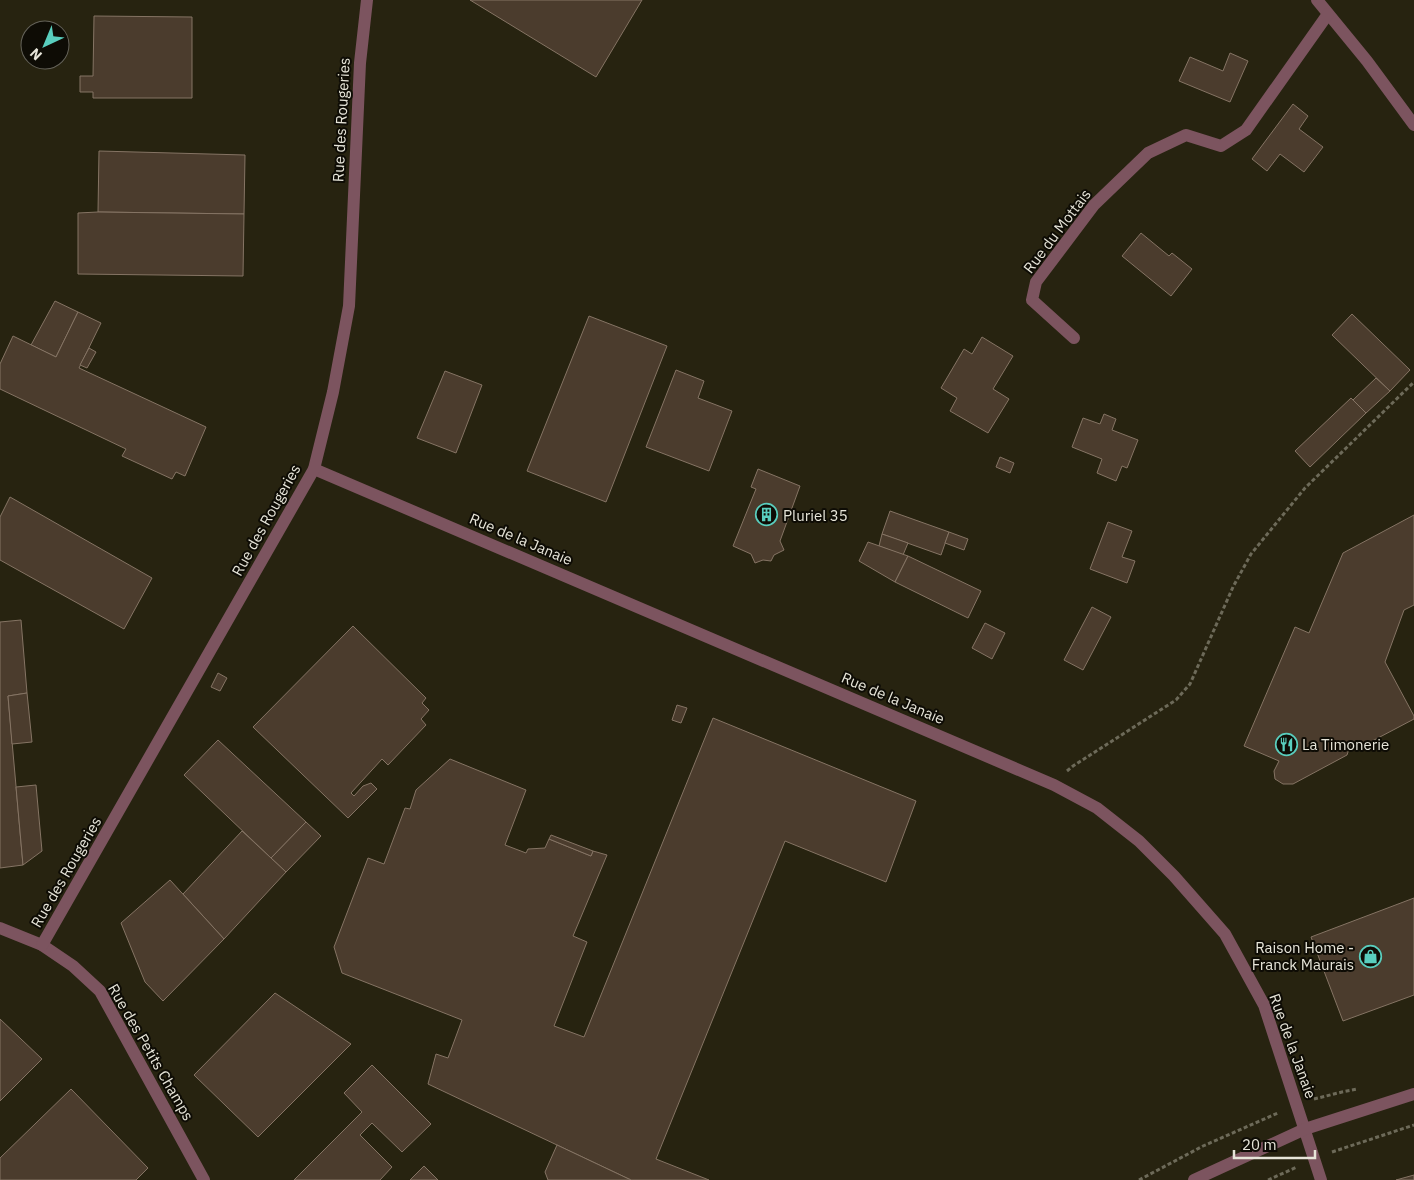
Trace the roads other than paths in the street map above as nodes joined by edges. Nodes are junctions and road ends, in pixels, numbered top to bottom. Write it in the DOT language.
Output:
graph roads {
  1 [pos="367,0"];
  2 [pos="1317,0"];
  3 [pos="1328,14"];
  4 [pos="1414,124"];
  5 [pos="1074,338"];
  6 [pos="314,469"];
  7 [pos="0,928"];
  8 [pos="42,946"];
  9 [pos="1414,1094"];
  10 [pos="1305,1129"];
  11 [pos="204,1180"];
  12 [pos="1194,1180"];
  13 [pos="1321,1180"];
  1 -- 6 [label="street, Rue des Rougeries"];
  2 -- 3 [label="street"];
  3 -- 4 [label="street"];
  3 -- 5 [label="street, Rue du Mottais"];
  6 -- 8 [label="street, Rue des Rougeries"];
  6 -- 10 [label="street, Rue de la Janaie"];
  7 -- 8 [label="street, Rue des Petits Champs"];
  8 -- 11 [label="street, Rue des Petits Champs"];
  9 -- 10 [label="street"];
  10 -- 12 [label="street"];
  10 -- 13 [label="street, Rue de la Janaie"];
}
